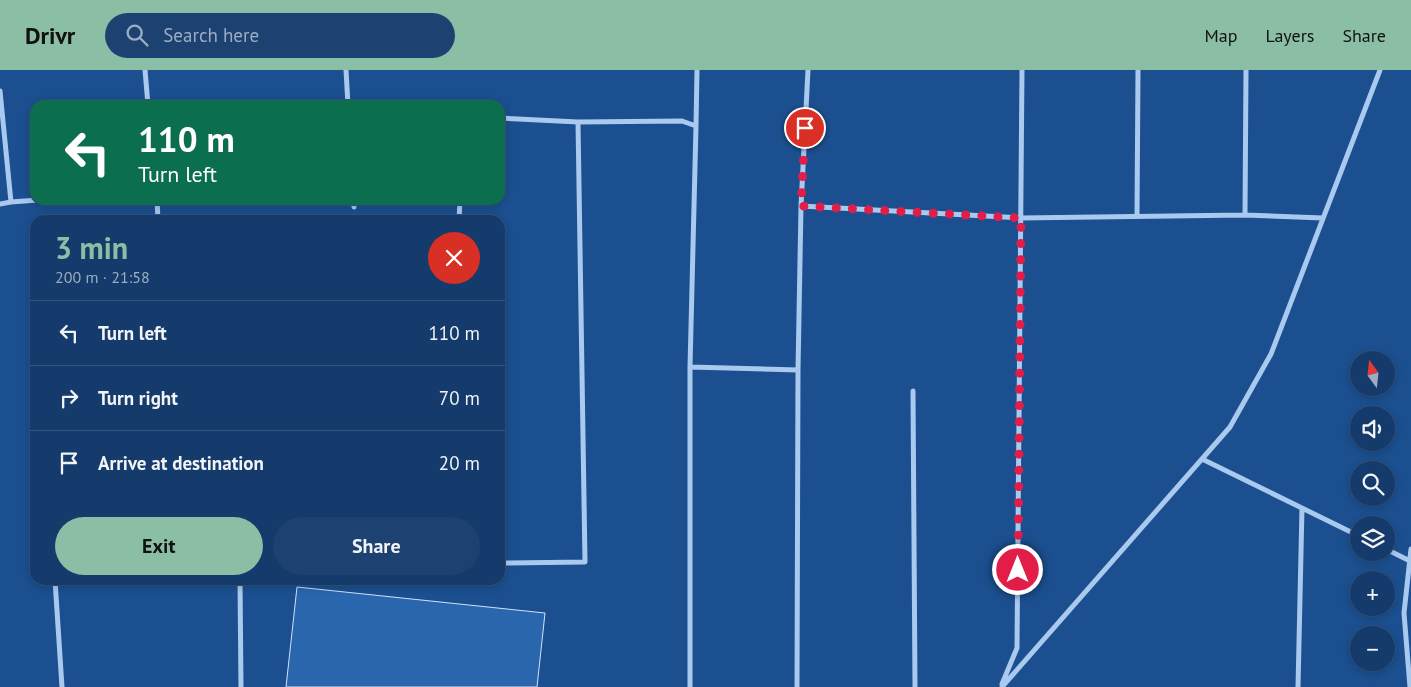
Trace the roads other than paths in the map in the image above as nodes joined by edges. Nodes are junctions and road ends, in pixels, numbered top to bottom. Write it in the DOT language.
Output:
graph roads {
  1 [pos="145,70"];
  2 [pos="346,70"];
  3 [pos="697,70"];
  4 [pos="808,70"];
  5 [pos="1022,70"];
  6 [pos="1138,70"];
  7 [pos="1246,70"];
  8 [pos="1380,70"];
  9 [pos="0,91"];
  10 [pos="148,100"];
  11 [pos="348,100"];
  12 [pos="505,118"];
  13 [pos="578,122"];
  14 [pos="696,126"];
  15 [pos="30,201"];
  16 [pos="11,202"];
  17 [pos="0,204"];
  18 [pos="801,206"];
  19 [pos="1245,215"];
  20 [pos="1137,216"];
  21 [pos="1021,218"];
  22 [pos="1323,218"];
  23 [pos="690,368"];
  24 [pos="798,370"];
  25 [pos="913,391"];
  26 [pos="1202,459"];
  27 [pos="1302,508"];
  28 [pos="1350,532"];
  29 [pos="1411,549"];
  30 [pos="1395,554"];
  31 [pos="1410,561"];
  32 [pos="505,563"];
  33 [pos="55,585"];
  34 [pos="240,585"];
  35 [pos="62,687"];
  36 [pos="241,687"];
  37 [pos="690,687"];
  38 [pos="797,687"];
  39 [pos="915,687"];
  40 [pos="1001,687"];
  41 [pos="1298,687"];
  42 [pos="1410,687"];
  1 -- 10 [label="street"];
  2 -- 11 [label="street"];
  3 -- 14 [label="street"];
  4 -- 18 [label="street"];
  5 -- 21 [label="street"];
  6 -- 20 [label="street"];
  7 -- 19 [label="street"];
  8 -- 22 [label="street"];
  9 -- 16 [label="street"];
  12 -- 13 [label="street"];
  13 -- 14 [label="street"];
  13 -- 32 [label="street"];
  14 -- 23 [label="street"];
  15 -- 16 [label="street"];
  16 -- 17 [label="street"];
  18 -- 21 [label="street"];
  18 -- 24 [label="street"];
  19 -- 20 [label="street"];
  19 -- 22 [label="street"];
  20 -- 21 [label="street"];
  21 -- 40 [label="street"];
  22 -- 26 [label="street"];
  23 -- 24 [label="street"];
  23 -- 37 [label="street"];
  24 -- 38 [label="street"];
  25 -- 39 [label="street"];
  26 -- 27 [label="street"];
  26 -- 40 [label="street"];
  27 -- 28 [label="street"];
  27 -- 41 [label="street"];
  29 -- 31 [label="street"];
  30 -- 31 [label="street"];
  31 -- 42 [label="street"];
  33 -- 35 [label="street"];
  34 -- 36 [label="street"];
}
